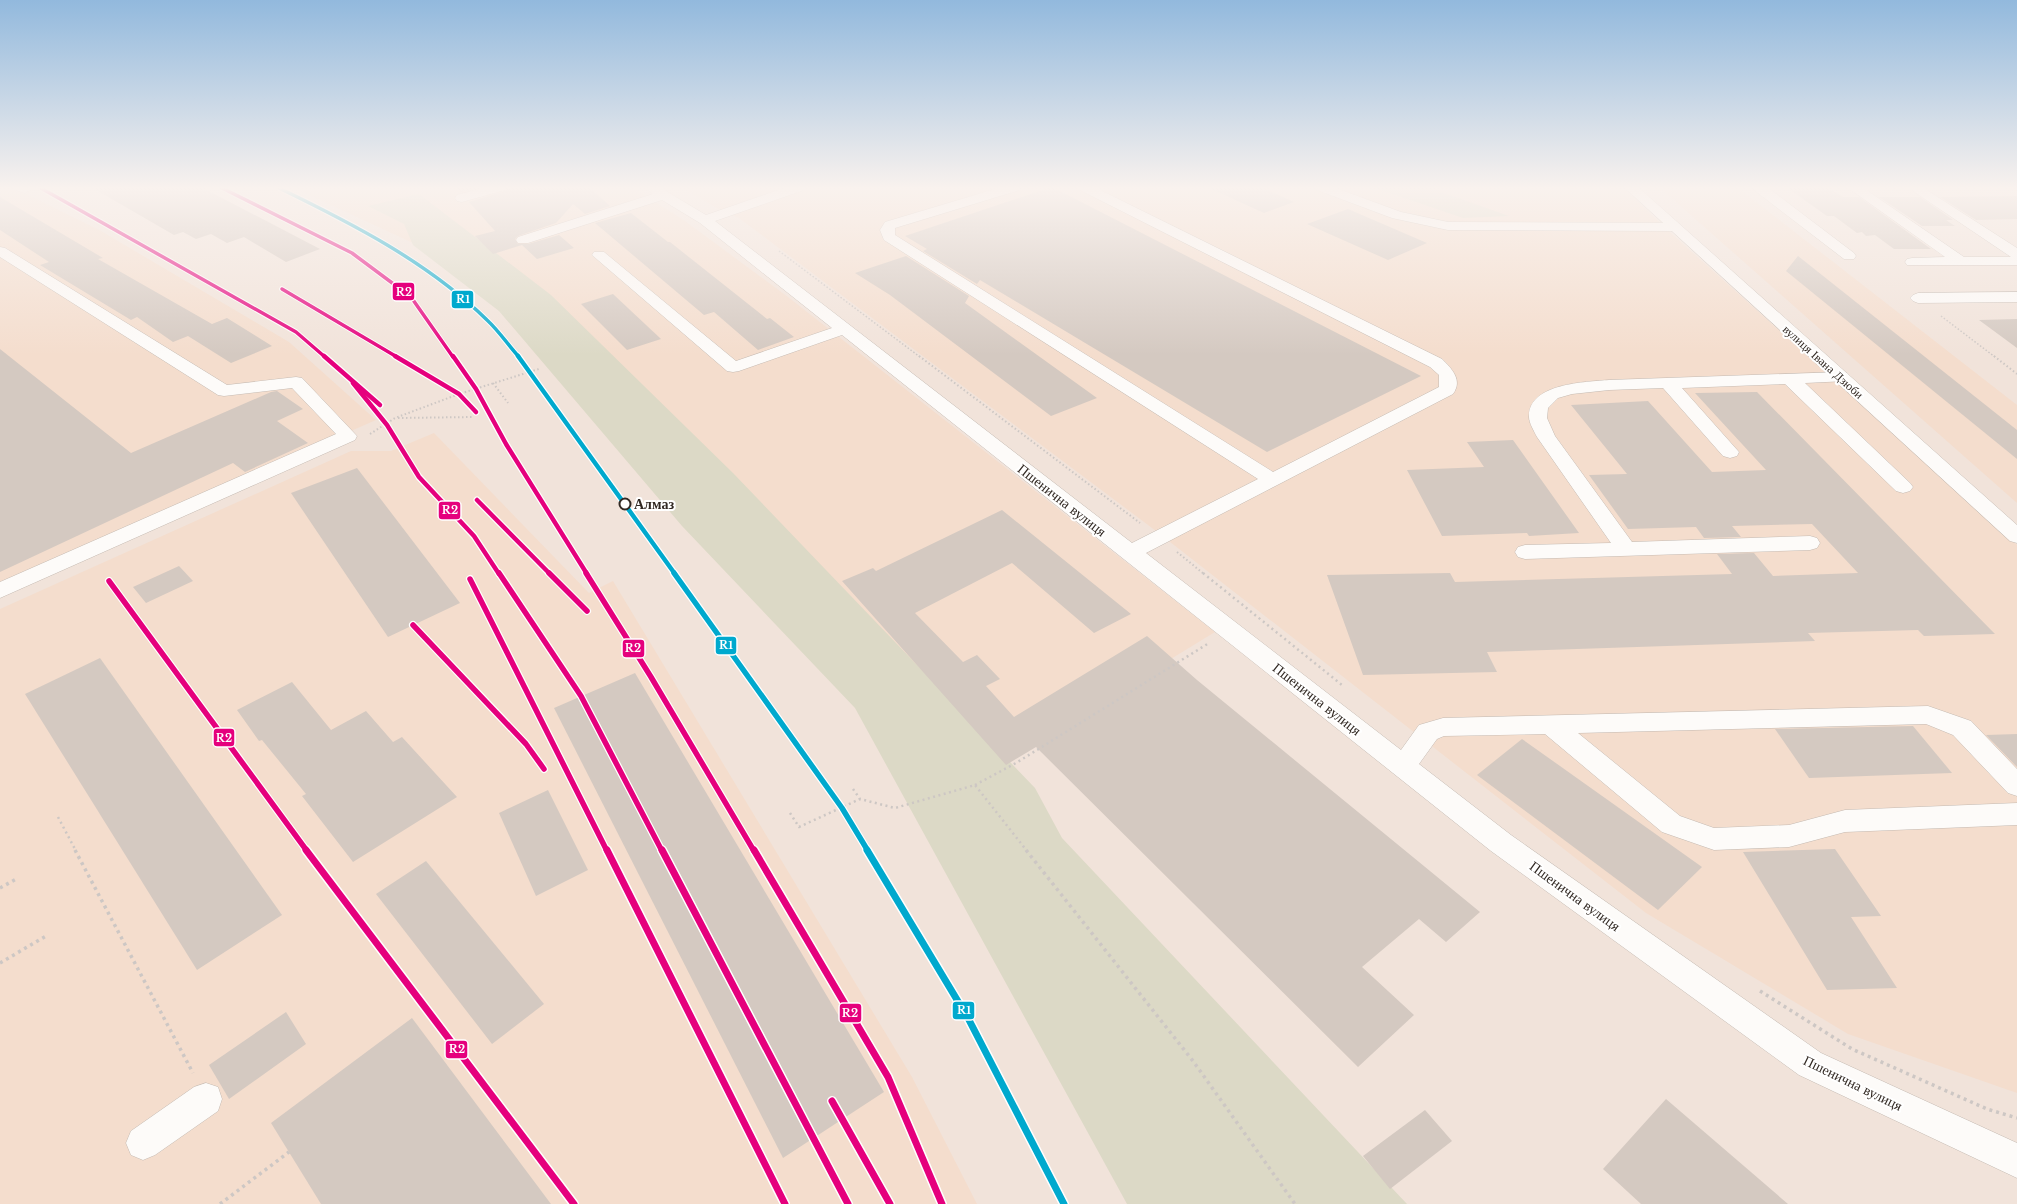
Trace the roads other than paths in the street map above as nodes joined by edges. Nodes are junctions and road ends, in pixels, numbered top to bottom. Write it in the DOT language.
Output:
graph roads {
  1 [pos="735,243"];
  2 [pos="899,243"];
  3 [pos="1196,243"];
  4 [pos="1692,243"];
  5 [pos="1832,243"];
  6 [pos="1934,243"];
  7 [pos="2000,243"];
  8 [pos="0,252"];
  9 [pos="2017,254"];
  10 [pos="599,255"];
  11 [pos="1849,256"];
  12 [pos="2017,261"];
  13 [pos="1912,262"];
  14 [pos="1961,262"];
  15 [pos="1918,298"];
  16 [pos="2013,300"];
  17 [pos="844,329"];
  18 [pos="1841,377"];
  19 [pos="1790,379"];
  20 [pos="1668,383"];
  21 [pos="1730,452"];
  22 [pos="1273,480"];
  23 [pos="1903,487"];
  24 [pos="2017,536"];
  25 [pos="1810,543"];
  26 [pos="1627,550"];
  27 [pos="1526,552"];
  28 [pos="1130,553"];
  29 [pos="0,591"];
  30 [pos="1550,724"];
  31 [pos="1403,766"];
  32 [pos="2017,786"];
  33 [pos="2017,814"];
  34 [pos="206,1099"];
  35 [pos="143,1143"];
  36 [pos="2017,1161"];
  1 -- 17 [label="street, Пшенична вулиця"];
  2 -- 22 [label="street"];
  3 -- 22 [label="street"];
  4 -- 18 [label="street, вулиця Івана Дзюби"];
  5 -- 11 [label="street"];
  6 -- 14 [label="street"];
  7 -- 9 [label="street"];
  8 -- 29 [label="street"];
  10 -- 17 [label="street"];
  12 -- 14 [label="street"];
  13 -- 14 [label="street"];
  15 -- 16 [label="street"];
  17 -- 28 [label="street, Пшенична вулиця"];
  18 -- 19 [label="street"];
  18 -- 24 [label="street, вулиця Івана Дзюби"];
  19 -- 20 [label="street"];
  19 -- 23 [label="street"];
  20 -- 21 [label="street"];
  20 -- 26 [label="street"];
  22 -- 28 [label="street"];
  25 -- 26 [label="street"];
  26 -- 27 [label="street"];
  28 -- 31 [label="street, Пшенична вулиця"];
  30 -- 31 [label="street"];
  30 -- 32 [label="street"];
  30 -- 33 [label="street"];
  31 -- 36 [label="street, Пшенична вулиця"];
  34 -- 35 [label="street"];
}
